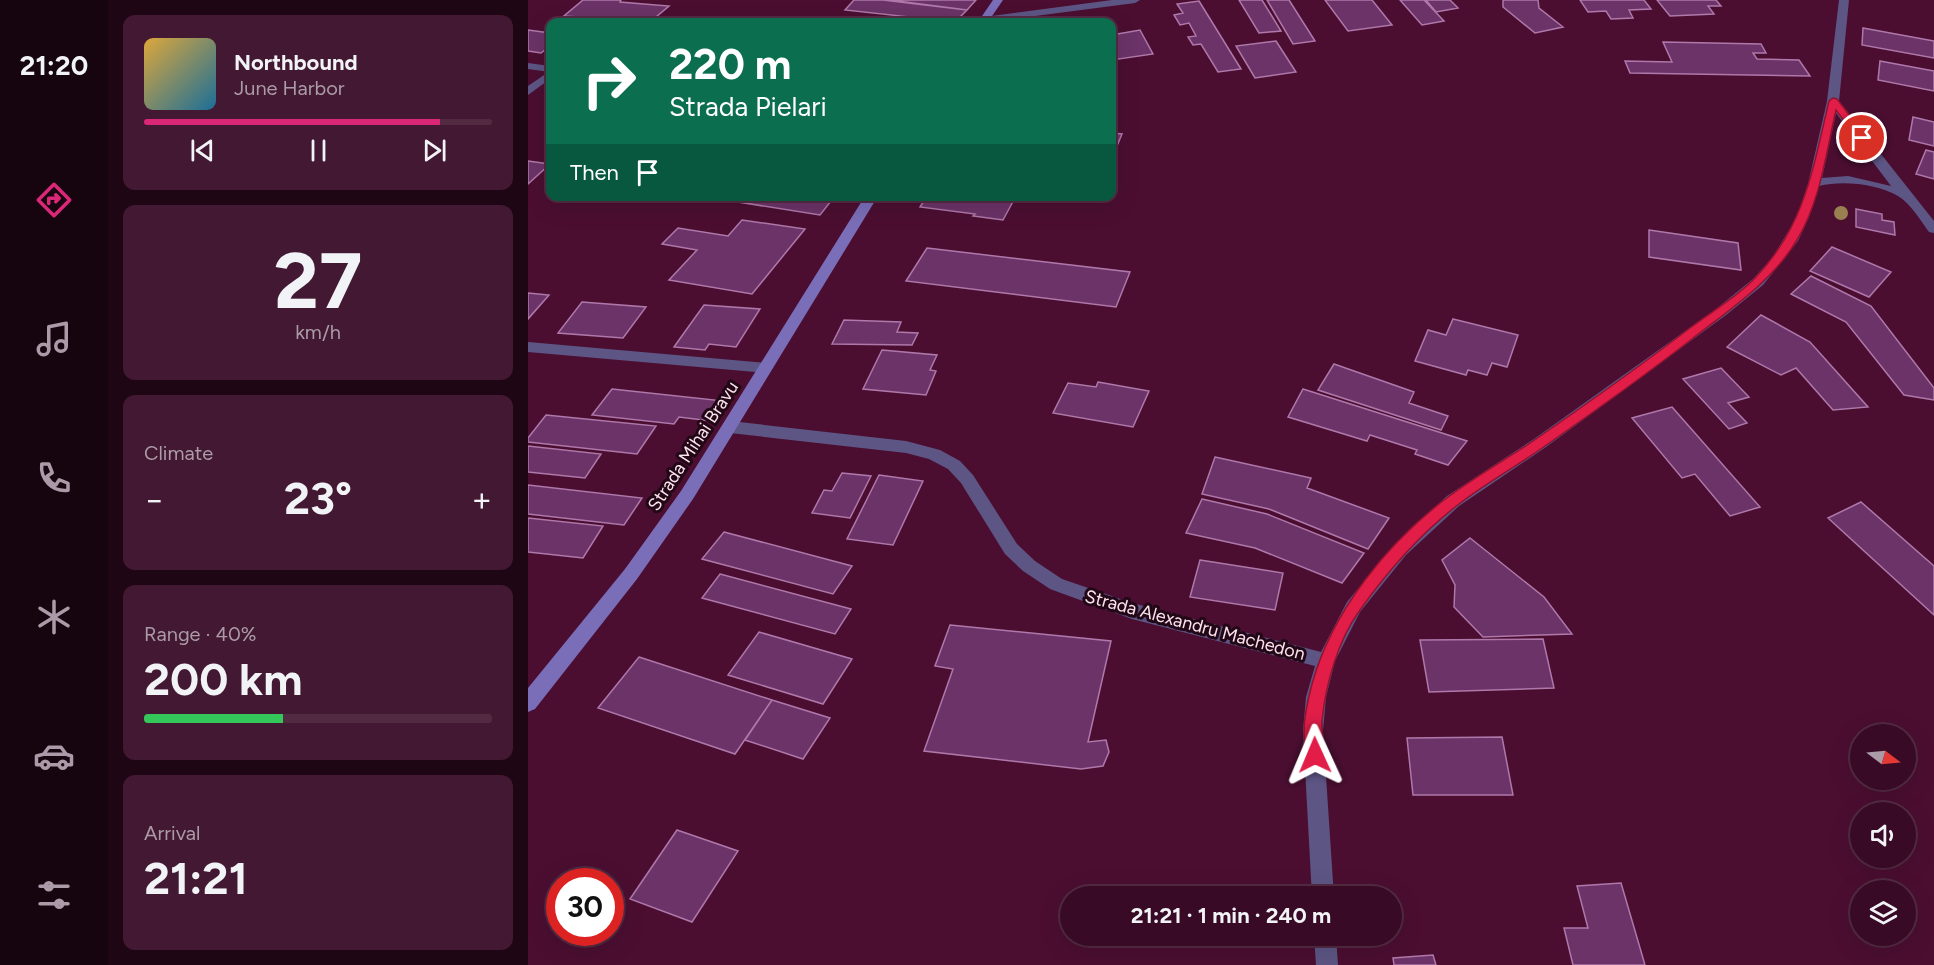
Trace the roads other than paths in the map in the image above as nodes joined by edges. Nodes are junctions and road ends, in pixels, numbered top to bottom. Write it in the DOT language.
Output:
graph roads {
  1 [pos="998,0"];
  2 [pos="1135,0"];
  3 [pos="1844,0"];
  4 [pos="985,18"];
  5 [pos="1005,18"];
  6 [pos="528,66"];
  7 [pos="546,68"];
  8 [pos="546,78"];
  9 [pos="528,92"];
  10 [pos="1833,101"];
  11 [pos="1814,184"];
  12 [pos="1904,194"];
  13 [pos="869,201"];
  14 [pos="1934,229"];
  15 [pos="528,347"];
  16 [pos="766,368"];
  17 [pos="730,427"];
  18 [pos="1326,661"];
  19 [pos="528,703"];
  20 [pos="1322,886"];
  21 [pos="1326,946"];
  22 [pos="1327,965"];
  1 -- 4 [label="main road"];
  2 -- 5 [label="street"];
  3 -- 10 [label="street"];
  6 -- 7 [label="street"];
  8 -- 9 [label="street"];
  10 -- 11 [label="street"];
  10 -- 12 [label="street"];
  11 -- 12 [label="street"];
  11 -- 18 [label="street"];
  12 -- 14 [label="street"];
  13 -- 16 [label="main road, Strada Mihai Bravu"];
  15 -- 16 [label="street"];
  16 -- 17 [label="main road, Strada Mihai Bravu"];
  17 -- 18 [label="street, Strada Alexandru Machedon"];
  17 -- 19 [label="main road, Strada Mihai Bravu"];
  18 -- 20 [label="street"];
  21 -- 22 [label="street"];
}
